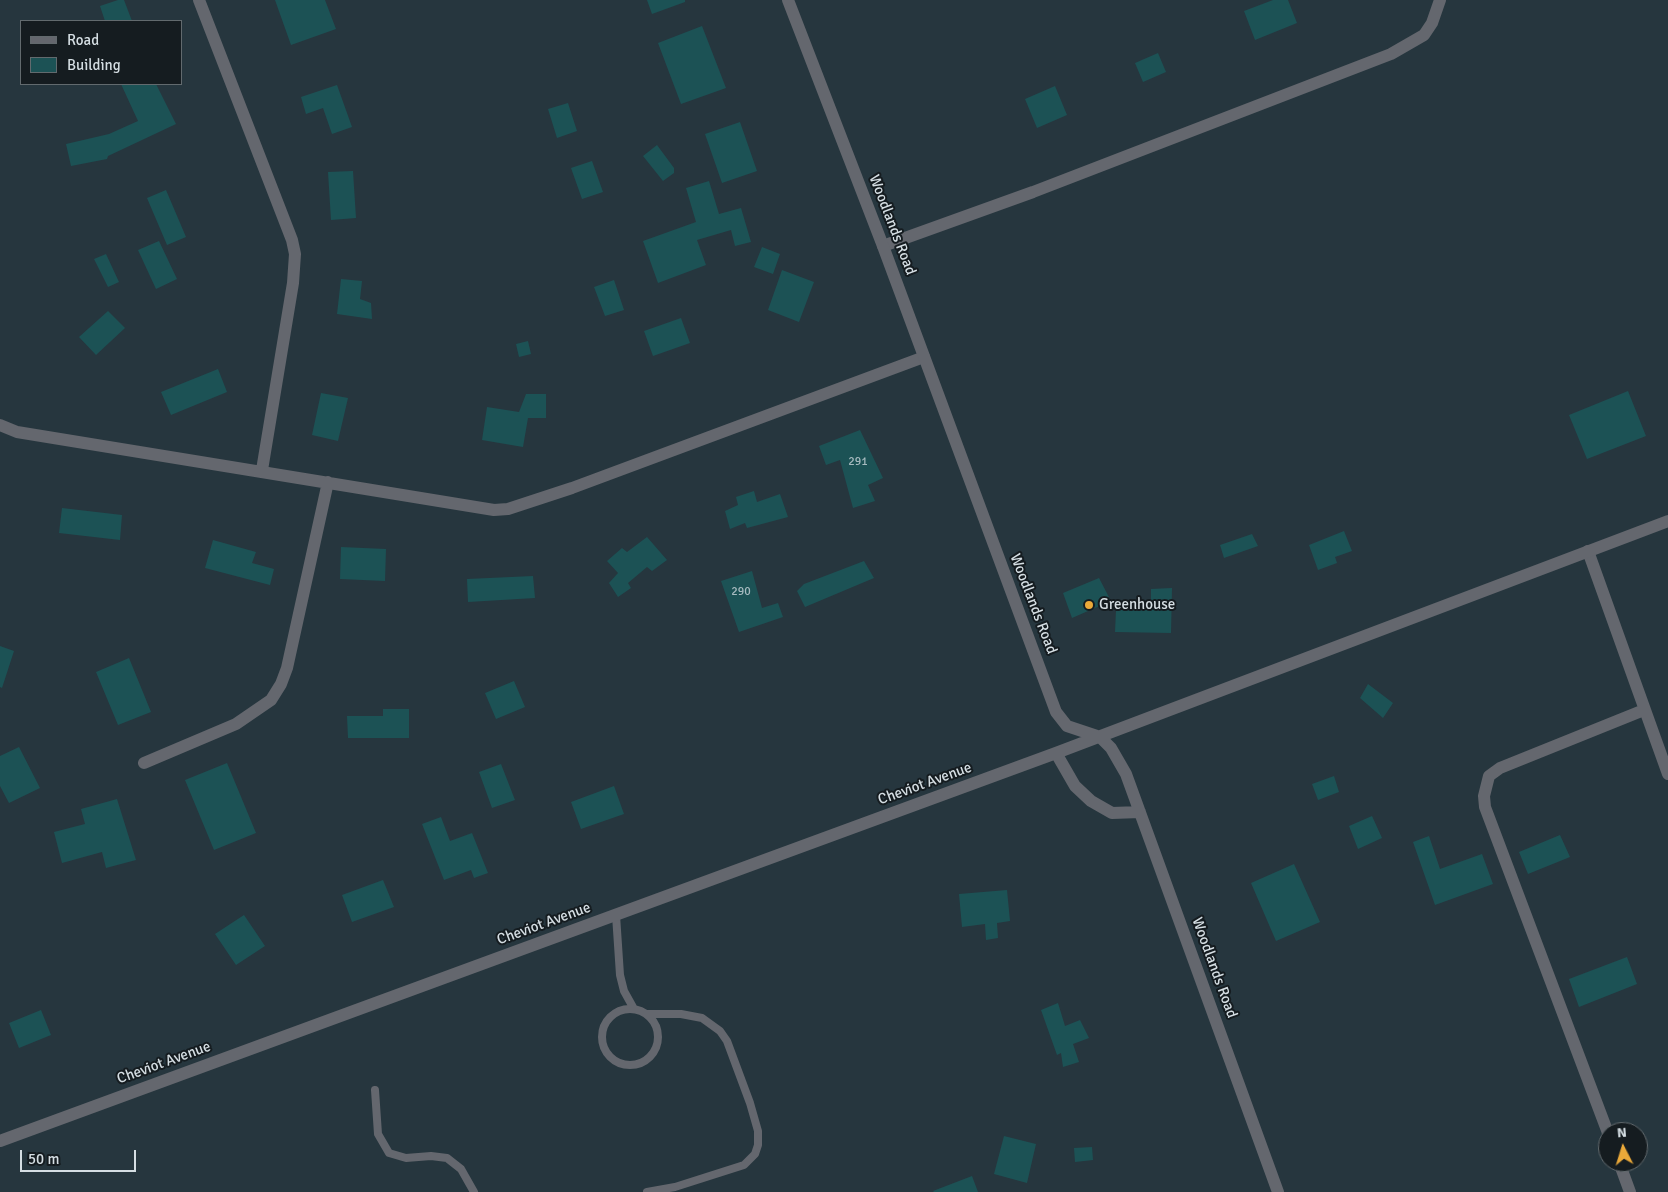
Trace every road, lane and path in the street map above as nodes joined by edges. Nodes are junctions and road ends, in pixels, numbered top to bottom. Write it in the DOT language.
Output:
graph roads {
  1 [pos="199,0"];
  2 [pos="788,0"];
  3 [pos="1440,0"];
  4 [pos="883,246"];
  5 [pos="924,357"];
  6 [pos="0,425"];
  7 [pos="262,470"];
  8 [pos="328,482"];
  9 [pos="1668,521"];
  10 [pos="1588,551"];
  11 [pos="1644,710"];
  12 [pos="1100,737"];
  13 [pos="1056,753"];
  14 [pos="144,763"];
  15 [pos="1668,774"];
  16 [pos="1140,812"];
  17 [pos="616,915"];
  18 [pos="634,1009"];
  19 [pos="646,1014"];
  20 [pos="375,1090"];
  21 [pos="1603,1122"];
  22 [pos="0,1141"];
  23 [pos="1623,1172"];
  24 [pos="474,1192"];
  25 [pos="647,1192"];
  26 [pos="1278,1192"];
  27 [pos="1630,1192"];
  1 -- 7 [label="street"];
  2 -- 4 [label="street, Woodlands Road"];
  3 -- 4 [label="street"];
  4 -- 5 [label="street, Woodlands Road"];
  5 -- 8 [label="street"];
  5 -- 12 [label="street, Woodlands Road"];
  6 -- 7 [label="street"];
  7 -- 8 [label="street"];
  8 -- 14 [label="street"];
  9 -- 10 [label="street, Cheviot Avenue"];
  10 -- 11 [label="street"];
  10 -- 12 [label="street, Cheviot Avenue"];
  11 -- 15 [label="street"];
  11 -- 21 [label="street"];
  12 -- 13 [label="street, Cheviot Avenue"];
  12 -- 16 [label="street, Woodlands Road"];
  13 -- 16 [label="street"];
  13 -- 17 [label="street, Cheviot Avenue"];
  16 -- 26 [label="street, Woodlands Road"];
  17 -- 18 [label="lane"];
  17 -- 22 [label="street, Cheviot Avenue"];
  18 -- 19 [label="lane"];
  18 -- 19 [label="lane"];
  19 -- 25 [label="lane"];
  20 -- 24 [label="lane"];
  23 -- 27 [label="street"];
}
